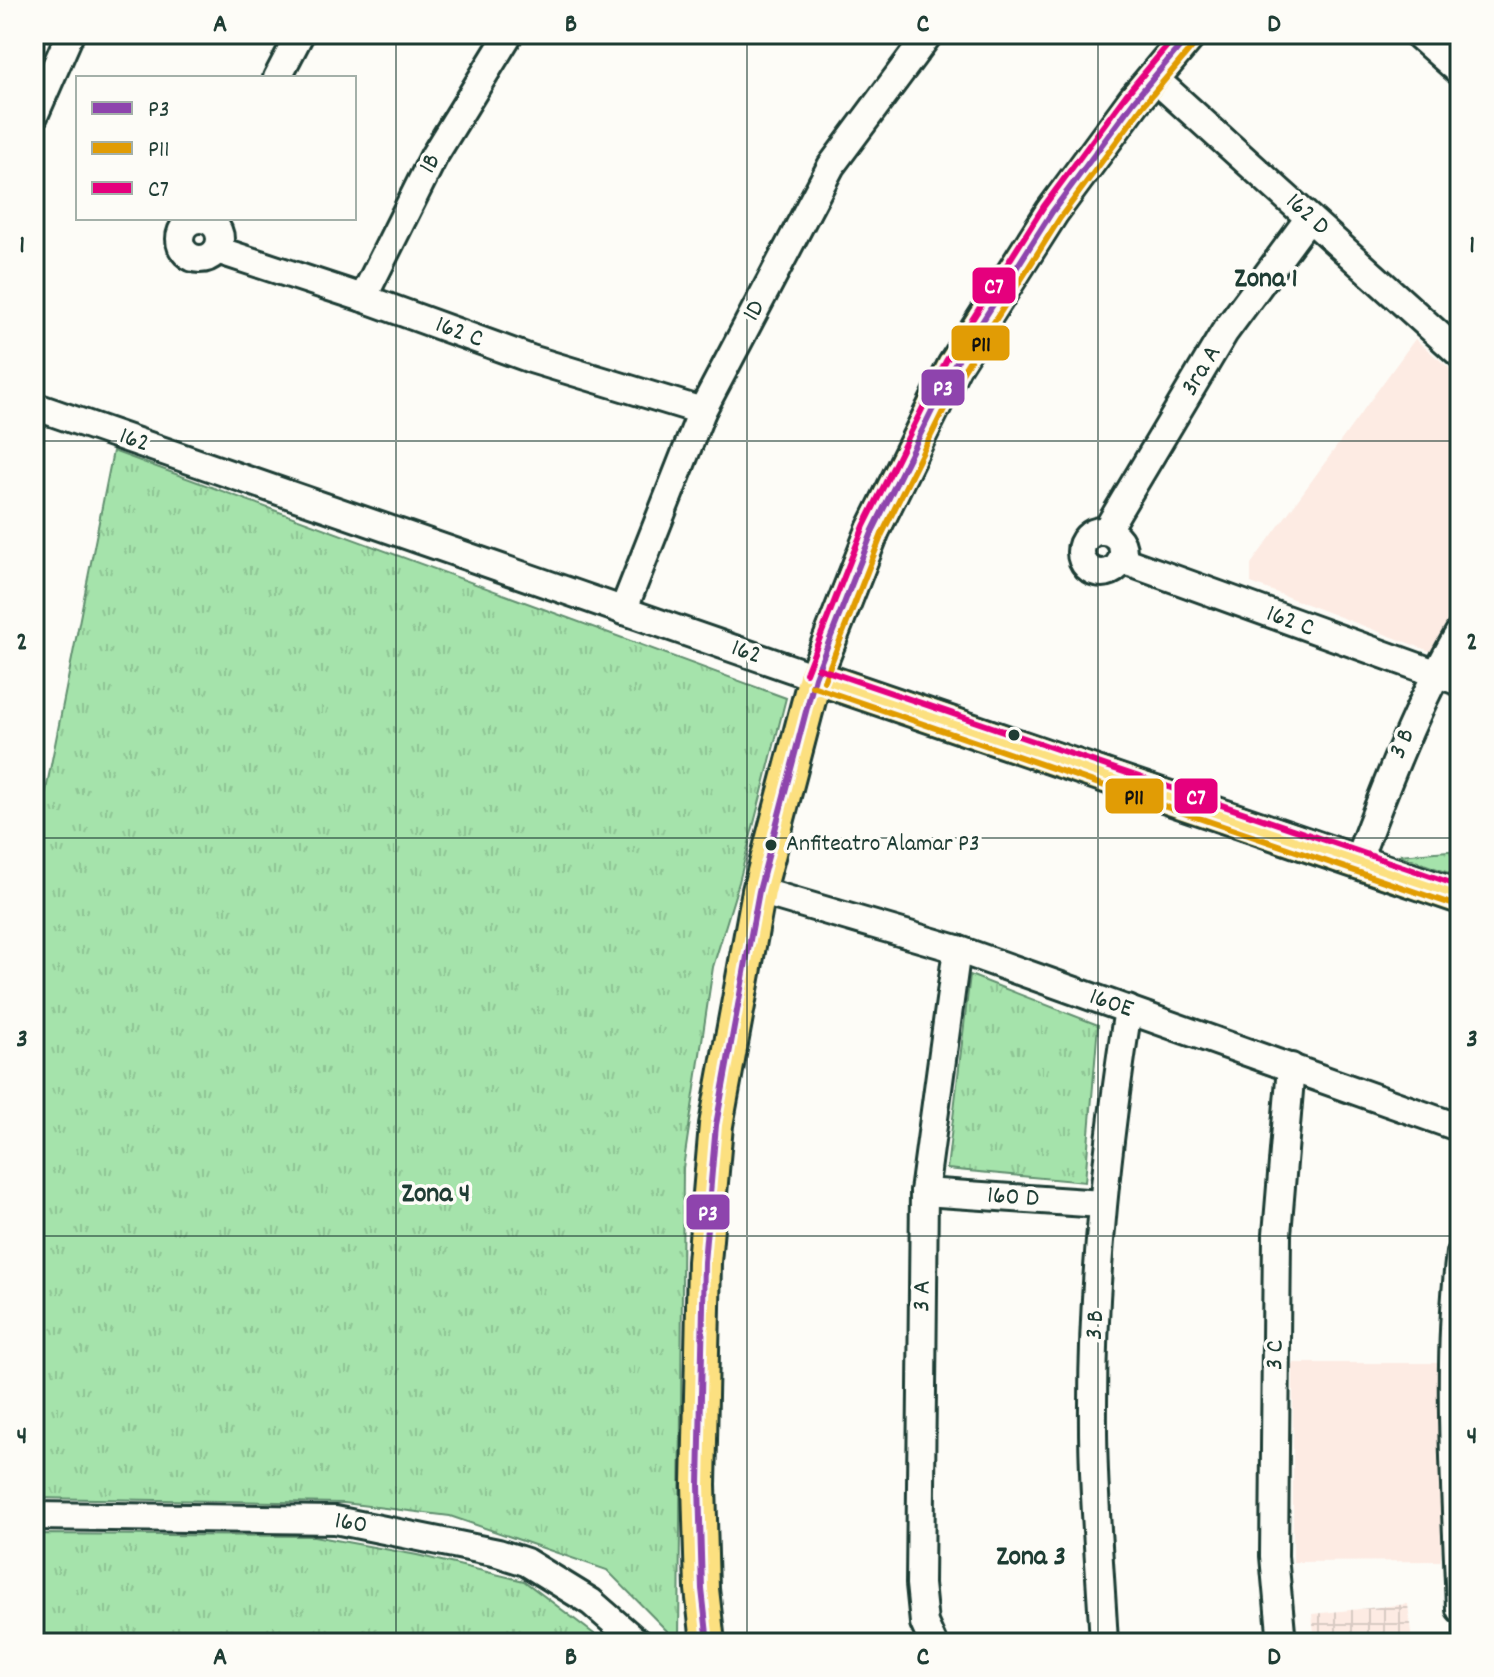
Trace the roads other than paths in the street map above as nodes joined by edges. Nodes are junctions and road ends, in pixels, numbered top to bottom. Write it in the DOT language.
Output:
graph roads {
  1 [pos="70,34"];
  2 [pos="300,34"];
  3 [pos="509,34"];
  4 [pos="929,34"];
  5 [pos="1190,34"];
  6 [pos="1417,34"];
  7 [pos="1460,72"];
  8 [pos="278,76"];
  9 [pos="1153,77"];
  10 [pos="34,116"];
  11 [pos="1309,218"];
  12 [pos="207,220"];
  13 [pos="363,298"];
  14 [pos="1460,354"];
  15 [pos="34,406"];
  16 [pos="702,411"];
  17 [pos="1106,531"];
  18 [pos="1122,560"];
  19 [pos="623,611"];
  20 [pos="1460,631"];
  21 [pos="815,677"];
  22 [pos="1448,678"];
  23 [pos="1357,862"];
  24 [pos="759,891"];
  25 [pos="1460,897"];
  26 [pos="957,949"];
  27 [pos="1128,1009"];
  28 [pos="1291,1067"];
  29 [pos="1460,1128"];
  30 [pos="924,1192"];
  31 [pos="1102,1204"];
  32 [pos="1460,1253"];
  33 [pos="34,1516"];
  34 [pos="1460,1609"];
  35 [pos="638,1643"];
  36 [pos="708,1643"];
  37 [pos="933,1643"];
  38 [pos="1104,1643"];
  39 [pos="1282,1643"];
  1 -- 10 [label="street"];
  2 -- 8 [label="street"];
  3 -- 13 [label="street, 1B"];
  4 -- 16 [label="street, 1D"];
  5 -- 9 [label="main road"];
  6 -- 7 [label="street"];
  9 -- 11 [label="street, 162 D"];
  9 -- 21 [label="main road"];
  11 -- 14 [label="street, 162 D"];
  11 -- 17 [label="street, 3ra A"];
  12 -- 13 [label="street, 162 C"];
  13 -- 16 [label="street, 162 C"];
  15 -- 19 [label="street, 162"];
  16 -- 19 [label="street, 1D"];
  17 -- 18 [label="street"];
  17 -- 18 [label="street"];
  18 -- 22 [label="street, 162 C"];
  19 -- 21 [label="street, 162"];
  20 -- 22 [label="street, 3 B"];
  21 -- 23 [label="main road, 162"];
  21 -- 24 [label="main road"];
  22 -- 23 [label="street, 3 B"];
  23 -- 25 [label="main road, 162"];
  24 -- 26 [label="street, 160E"];
  24 -- 36 [label="main road"];
  26 -- 27 [label="street, 160E"];
  26 -- 30 [label="street, 3 A"];
  27 -- 28 [label="street, 160E"];
  27 -- 31 [label="street, 3 B"];
  28 -- 29 [label="street, 160E"];
  28 -- 39 [label="street, 3 C"];
  30 -- 31 [label="street, 160 D"];
  30 -- 37 [label="street, 3 A"];
  31 -- 38 [label="street, 3 B"];
  32 -- 34 [label="street"];
  33 -- 35 [label="street, 160"];
}
